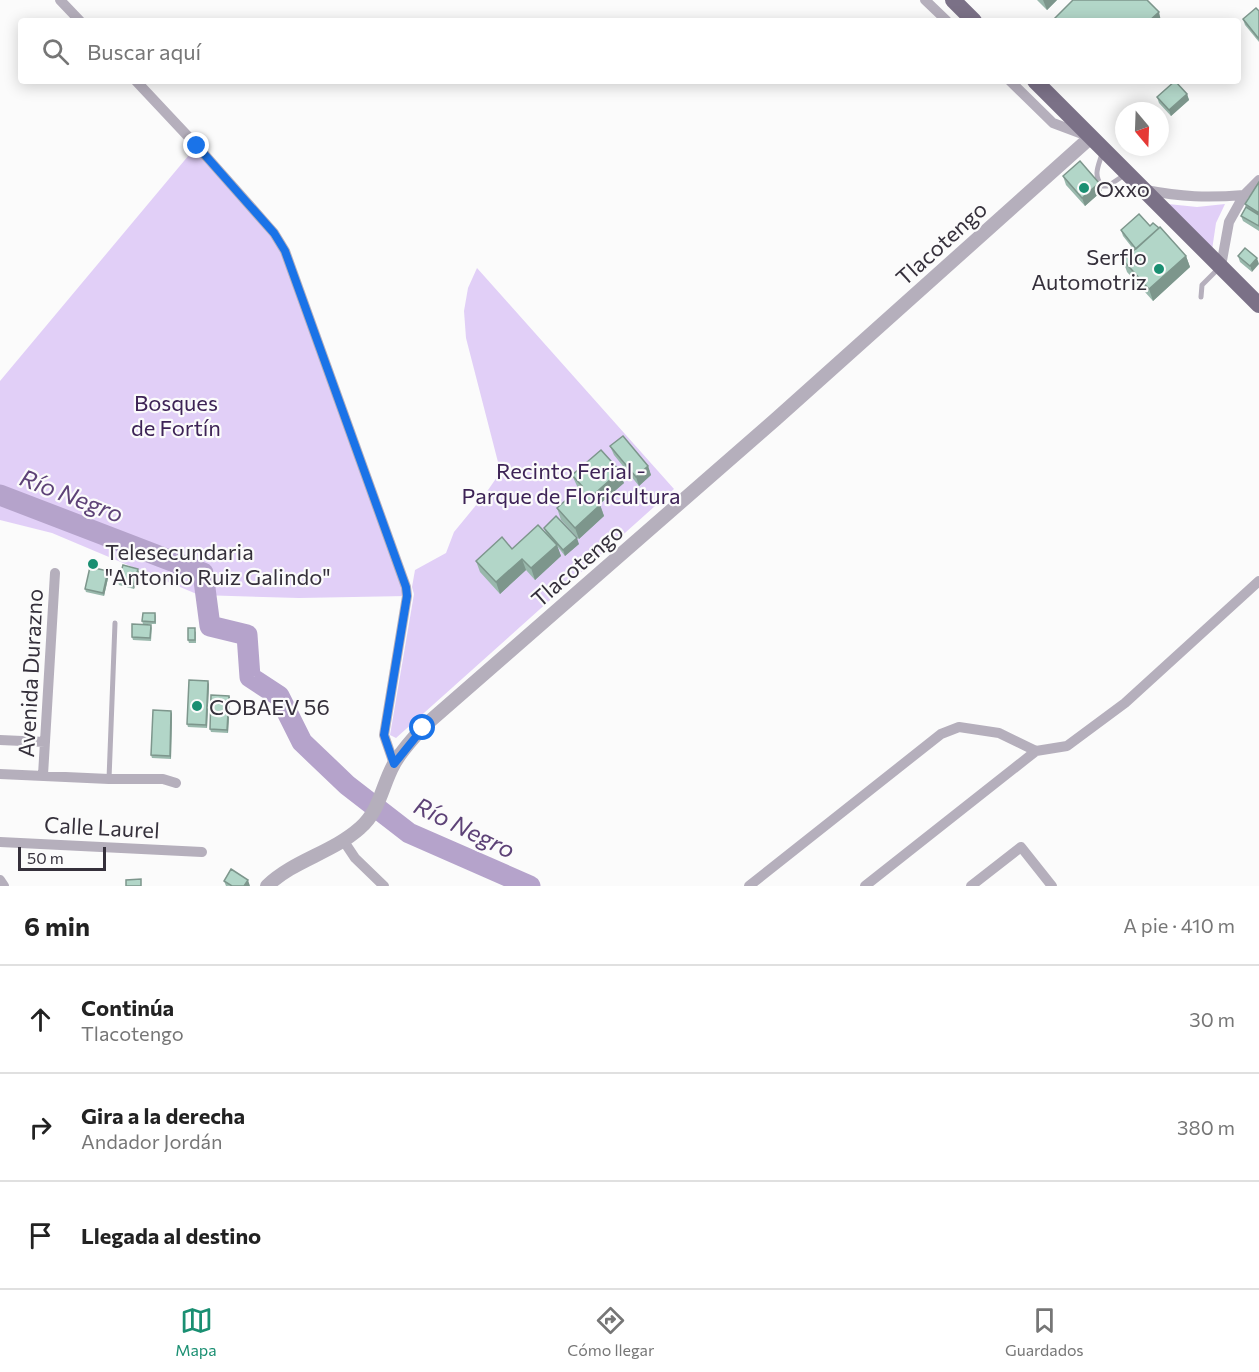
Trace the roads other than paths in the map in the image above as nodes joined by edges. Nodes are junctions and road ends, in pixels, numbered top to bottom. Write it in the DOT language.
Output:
graph roads {
  1 [pos="60,0"];
  2 [pos="925,0"];
  3 [pos="953,0"];
  4 [pos="77,18"];
  5 [pos="944,18"];
  6 [pos="971,18"];
  7 [pos="139,84"];
  8 [pos="1013,84"];
  9 [pos="1038,84"];
  10 [pos="1097,143"];
  11 [pos="1127,174"];
  12 [pos="1259,180"];
  13 [pos="1142,189"];
  14 [pos="1244,195"];
  15 [pos="1221,266"];
  16 [pos="1202,297"];
  17 [pos="1259,305"];
  18 [pos="55,573"];
  19 [pos="1259,581"];
  20 [pos="115,623"];
  21 [pos="0,740"];
  22 [pos="45,742"];
  23 [pos="1036,751"];
  24 [pos="394,764"];
  25 [pos="0,774"];
  26 [pos="43,775"];
  27 [pos="109,779"];
  28 [pos="176,783"];
  29 [pos="343,840"];
  30 [pos="0,842"];
  31 [pos="201,852"];
  32 [pos="0,880"];
  33 [pos="4,886"];
  34 [pos="267,886"];
  35 [pos="384,886"];
  36 [pos="749,886"];
  37 [pos="865,886"];
  38 [pos="970,886"];
  39 [pos="1052,886"];
  1 -- 4 [label="street"];
  2 -- 5 [label="street"];
  3 -- 6 [label="main road"];
  7 -- 24 [label="street"];
  8 -- 10 [label="street"];
  9 -- 10 [label="main road"];
  10 -- 11 [label="main road"];
  10 -- 11 [label="lane"];
  10 -- 24 [label="street, Tlacotengo"];
  11 -- 13 [label="main road"];
  12 -- 14 [label="street"];
  13 -- 14 [label="street"];
  13 -- 15 [label="main road"];
  14 -- 15 [label="street"];
  15 -- 16 [label="lane"];
  15 -- 17 [label="main road"];
  18 -- 22 [label="street, Avenida Durazno"];
  19 -- 23 [label="street"];
  20 -- 27 [label="lane"];
  21 -- 22 [label="street"];
  22 -- 26 [label="street, Avenida Durazno"];
  23 -- 36 [label="street"];
  23 -- 37 [label="street"];
  24 -- 29 [label="street, Tlacotengo"];
  25 -- 26 [label="street"];
  26 -- 27 [label="street"];
  27 -- 28 [label="street"];
  29 -- 34 [label="street, Tlacotengo"];
  29 -- 35 [label="street"];
  30 -- 31 [label="street, Calle Laurel"];
  32 -- 33 [label="street"];
  38 -- 39 [label="street"];
}
